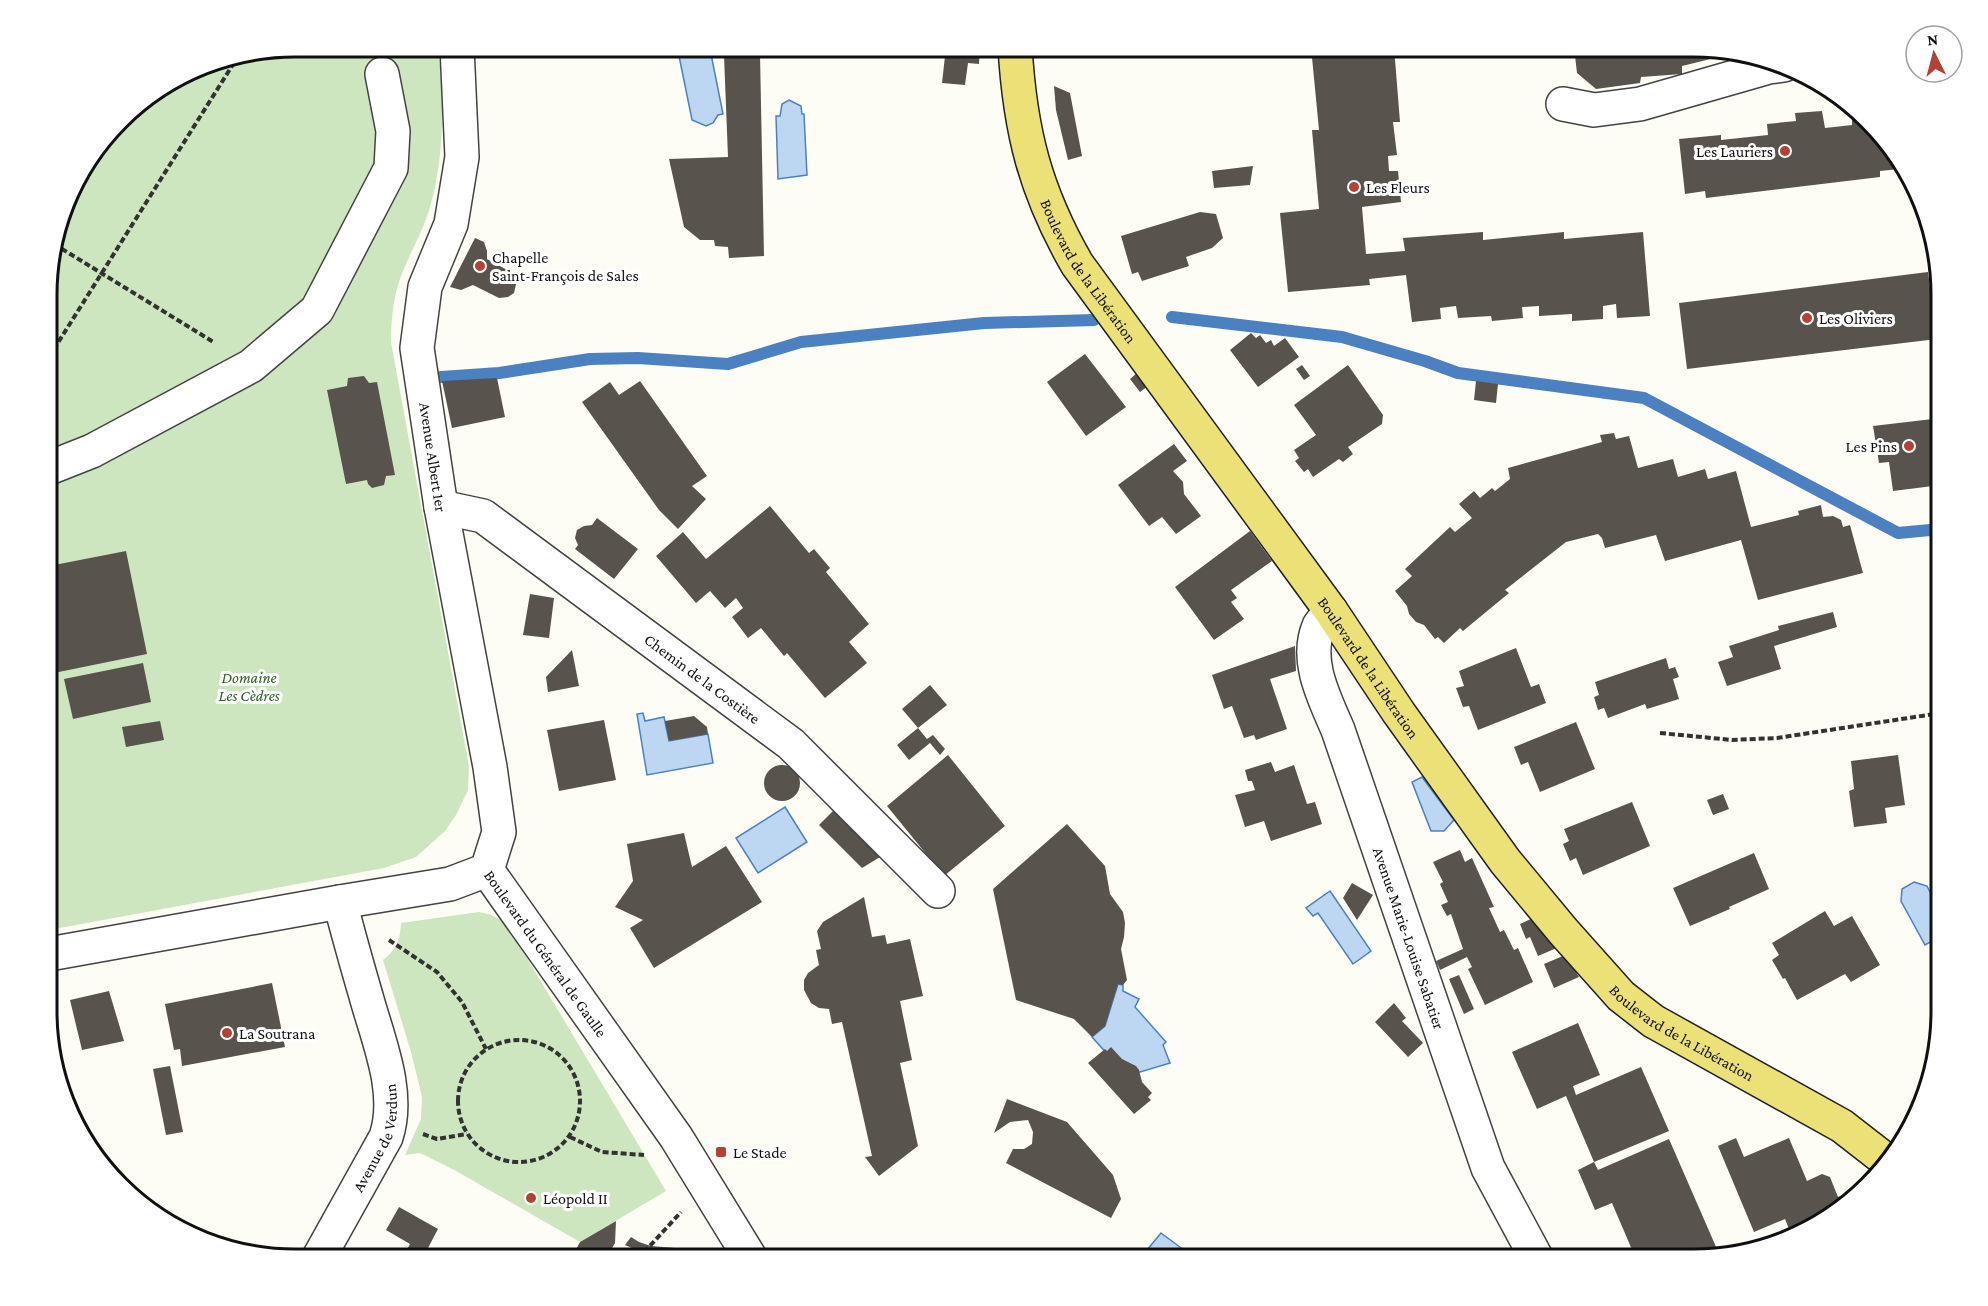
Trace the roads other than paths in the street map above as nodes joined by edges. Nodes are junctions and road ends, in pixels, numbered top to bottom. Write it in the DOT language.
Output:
graph roads {
  1 [pos="457,57"];
  2 [pos="1016,57"];
  3 [pos="1764,68"];
  4 [pos="382,74"];
  5 [pos="1563,104"];
  6 [pos="57,465"];
  7 [pos="441,507"];
  8 [pos="1331,611"];
  9 [pos="487,870"];
  10 [pos="938,891"];
  11 [pos="340,902"];
  12 [pos="57,953"];
  13 [pos="1881,1157"];
  14 [pos="324,1249"];
  15 [pos="745,1249"];
  16 [pos="1532,1249"];
  1 -- 7 [label="street, Avenue Albert 1er"];
  2 -- 8 [label="main road, Boulevard de la Libération"];
  3 -- 5 [label="street"];
  4 -- 6 [label="street"];
  7 -- 9 [label="street, Avenue Albert 1er"];
  7 -- 10 [label="street, Chemin de la Costière"];
  8 -- 13 [label="main road, Boulevard de la Libération"];
  8 -- 16 [label="street, Avenue Marie-Louise Sabatier"];
  9 -- 11 [label="street, Boulevard du Général de Gaulle"];
  9 -- 15 [label="street, Boulevard du Général de Gaulle"];
  11 -- 12 [label="street, Boulevard du Général de Gaulle"];
  11 -- 14 [label="street, Avenue de Verdun"];
}
